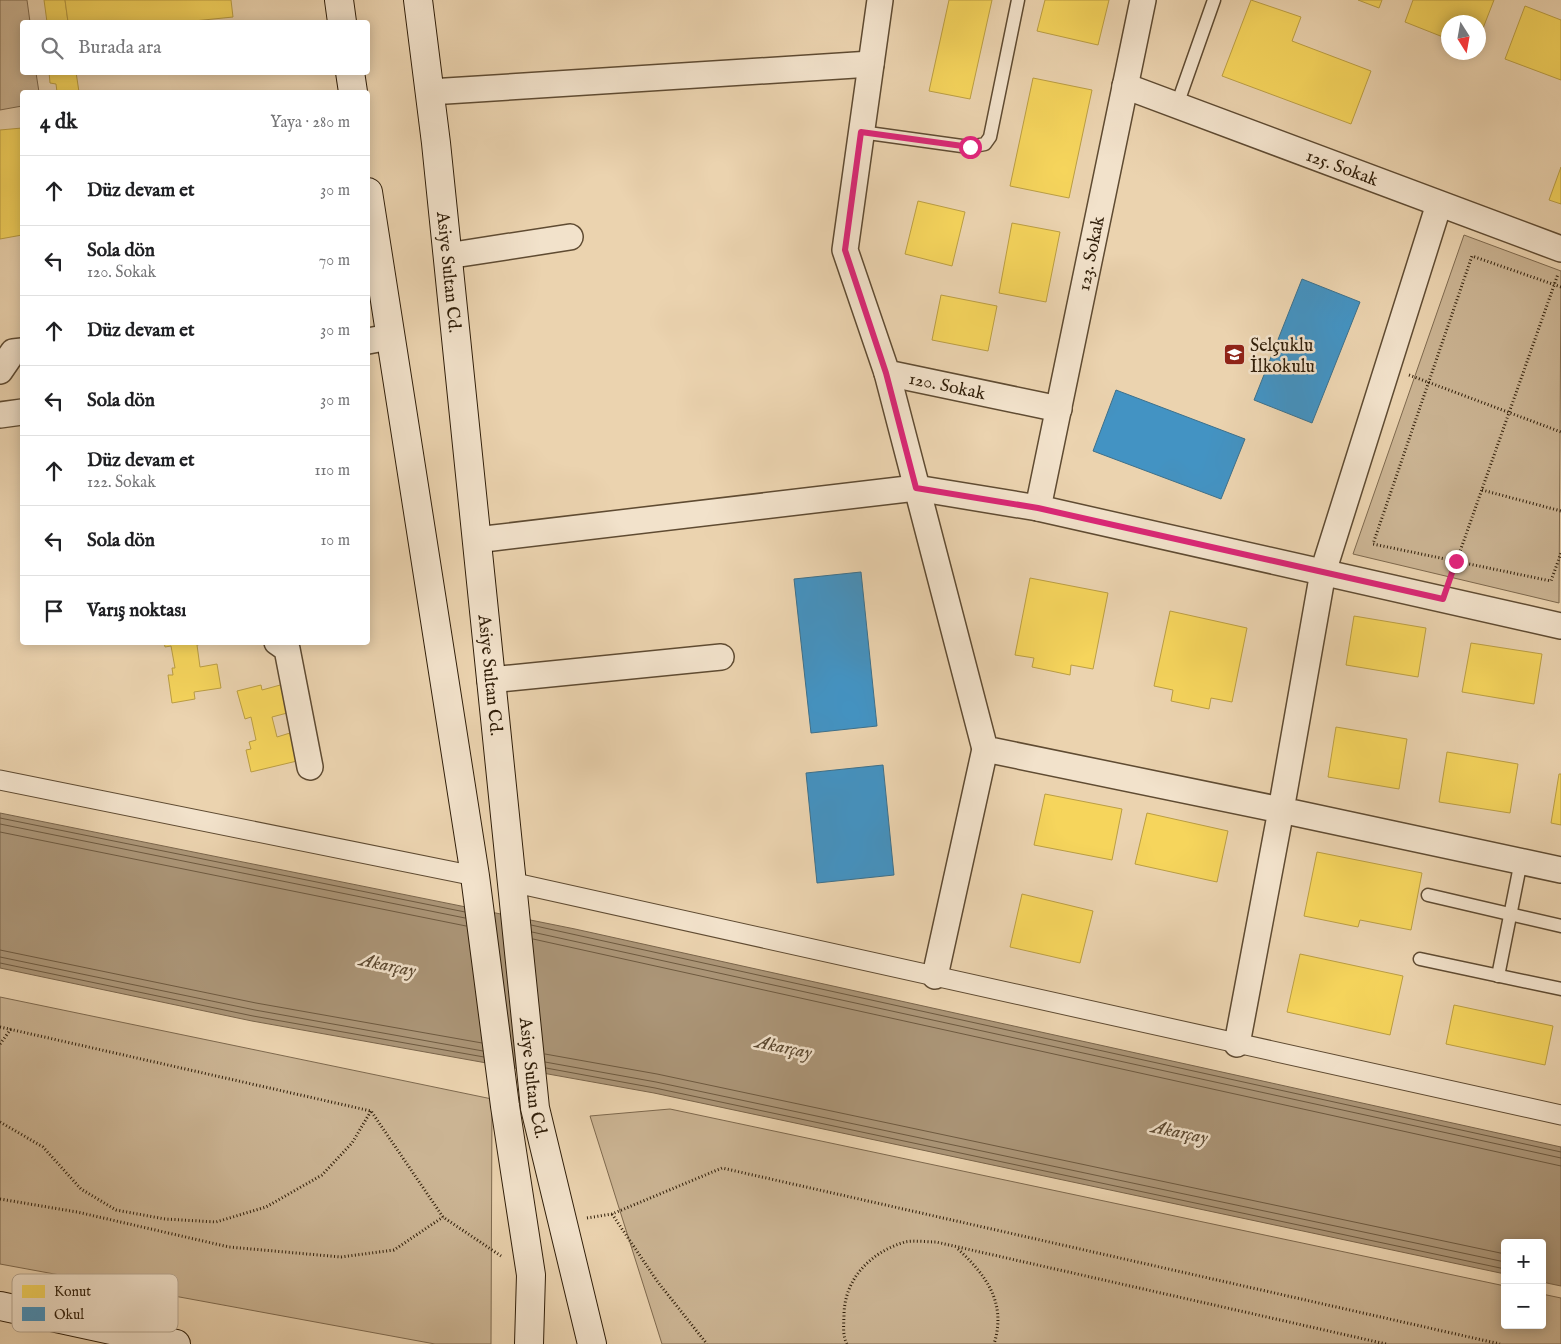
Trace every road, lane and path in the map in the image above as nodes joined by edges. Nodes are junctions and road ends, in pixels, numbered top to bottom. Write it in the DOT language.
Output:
graph roads {
  1 [pos="339,0"];
  2 [pos="418,0"];
  3 [pos="880,0"];
  4 [pos="1018,0"];
  5 [pos="1143,0"];
  6 [pos="1214,0"];
  7 [pos="342,20"];
  8 [pos="871,64"];
  9 [pos="350,75"];
  10 [pos="1125,86"];
  11 [pos="352,90"];
  12 [pos="430,92"];
  13 [pos="1177,105"];
  14 [pos="861,132"];
  15 [pos="1439,204"];
  16 [pos="370,221"];
  17 [pos="570,237"];
  18 [pos="1561,249"];
  19 [pos="447,256"];
  20 [pos="1561,266"];
  21 [pos="1554,285"];
  22 [pos="1561,287"];
  23 [pos="378,339"];
  24 [pos="20,350"];
  25 [pos="0,371"];
  26 [pos="886,373"];
  27 [pos="1408,374"];
  28 [pos="1428,383"];
  29 [pos="1059,409"];
  30 [pos="20,412"];
  31 [pos="1509,414"];
  32 [pos="0,415"];
  33 [pos="1561,432"];
  34 [pos="916,488"];
  35 [pos="1482,490"];
  36 [pos="1038,508"];
  37 [pos="1561,510"];
  38 [pos="476,540"];
  39 [pos="1561,553"];
  40 [pos="1456,561"];
  41 [pos="1323,572"];
  42 [pos="1443,599"];
  43 [pos="1561,626"];
  44 [pos="281,645"];
  45 [pos="721,657"];
  46 [pos="490,680"];
  47 [pos="985,749"];
  48 [pos="310,767"];
  49 [pos="0,780"];
  50 [pos="1281,810"];
  51 [pos="1521,861"];
  52 [pos="1561,870"];
  53 [pos="475,876"];
  54 [pos="511,882"];
  55 [pos="1428,895"];
  56 [pos="1510,914"];
  57 [pos="1561,926"];
  58 [pos="1420,959"];
  59 [pos="935,976"];
  60 [pos="1498,976"];
  61 [pos="1561,989"];
  62 [pos="0,1027"];
  63 [pos="11,1029"];
  64 [pos="0,1044"];
  65 [pos="1237,1044"];
  66 [pos="371,1111"];
  67 [pos="1561,1114"];
  68 [pos="0,1122"];
  69 [pos="0,1199"];
  70 [pos="612,1214"];
  71 [pos="443,1217"];
  72 [pos="563,1222"];
  73 [pos="957,1248"];
  74 [pos="531,1275"];
  75 [pos="120,1332"];
  76 [pos="176,1344"];
  77 [pos="528,1344"];
  78 [pos="592,1344"];
  79 [pos="707,1344"];
  80 [pos="847,1344"];
  81 [pos="994,1344"];
  82 [pos="1386,1344"];
  83 [pos="1500,1344"];
  1 -- 7 [label="main road"];
  2 -- 12 [label="main road, Asiye Sultan Cd."];
  3 -- 8 [label="street, 120. Sokak"];
  4 -- 14 [label="lane"];
  5 -- 10 [label="street, 123. Sokak"];
  6 -- 13 [label="lane"];
  8 -- 12 [label="street"];
  8 -- 14 [label="street, 120. Sokak"];
  9 -- 11 [label="main road"];
  10 -- 13 [label="street, 125. Sokak"];
  10 -- 29 [label="street, 123. Sokak"];
  12 -- 19 [label="main road, Asiye Sultan Cd."];
  13 -- 15 [label="street, 125. Sokak"];
  14 -- 26 [label="street, 120. Sokak"];
  15 -- 18 [label="street, 125. Sokak"];
  15 -- 41 [label="street"];
  16 -- 23 [label="main road, Asiye Sultan Cd."];
  17 -- 19 [label="street"];
  19 -- 38 [label="main road, Asiye Sultan Cd."];
  20 -- 21 [label="path"];
  21 -- 22 [label="path"];
  21 -- 28 [label="path"];
  21 -- 31 [label="path"];
  23 -- 53 [label="main road, Asiye Sultan Cd."];
  24 -- 25 [label="street"];
  26 -- 29 [label="street, 120. Sokak"];
  26 -- 34 [label="street"];
  27 -- 28 [label="path"];
  28 -- 31 [label="path"];
  28 -- 40 [label="path"];
  29 -- 36 [label="street, 123. Sokak"];
  30 -- 32 [label="street"];
  31 -- 33 [label="path"];
  31 -- 35 [label="path"];
  34 -- 36 [label="street"];
  34 -- 38 [label="street"];
  34 -- 47 [label="street"];
  35 -- 37 [label="path"];
  35 -- 40 [label="path"];
  36 -- 41 [label="street"];
  38 -- 46 [label="main road, Asiye Sultan Cd."];
  39 -- 40 [label="path"];
  40 -- 42 [label="path"];
  41 -- 42 [label="street"];
  41 -- 50 [label="street"];
  42 -- 43 [label="street"];
  44 -- 48 [label="street"];
  45 -- 46 [label="street"];
  46 -- 54 [label="main road, Asiye Sultan Cd."];
  47 -- 50 [label="street"];
  47 -- 59 [label="street"];
  49 -- 53 [label="street"];
  50 -- 51 [label="street"];
  50 -- 65 [label="street"];
  51 -- 52 [label="street"];
  51 -- 56 [label="lane"];
  53 -- 74 [label="main road, Asiye Sultan Cd."];
  54 -- 59 [label="street"];
  54 -- 72 [label="main road, Asiye Sultan Cd."];
  55 -- 56 [label="lane"];
  56 -- 57 [label="lane"];
  56 -- 60 [label="lane"];
  58 -- 60 [label="lane"];
  59 -- 65 [label="street"];
  60 -- 61 [label="lane"];
  62 -- 63 [label="path"];
  63 -- 64 [label="path"];
  63 -- 66 [label="path"];
  65 -- 67 [label="street"];
  66 -- 68 [label="path"];
  66 -- 71 [label="path"];
  69 -- 71 [label="path"];
  70 -- 72 [label="path"];
  70 -- 79 [label="path"];
  70 -- 83 [label="path"];
  71 -- 74 [label="path"];
  72 -- 78 [label="main road, Asiye Sultan Cd."];
  73 -- 80 [label="path"];
  73 -- 81 [label="path"];
  73 -- 82 [label="path"];
  74 -- 77 [label="main road, Asiye Sultan Cd."];
  75 -- 76 [label="main road"];
}
